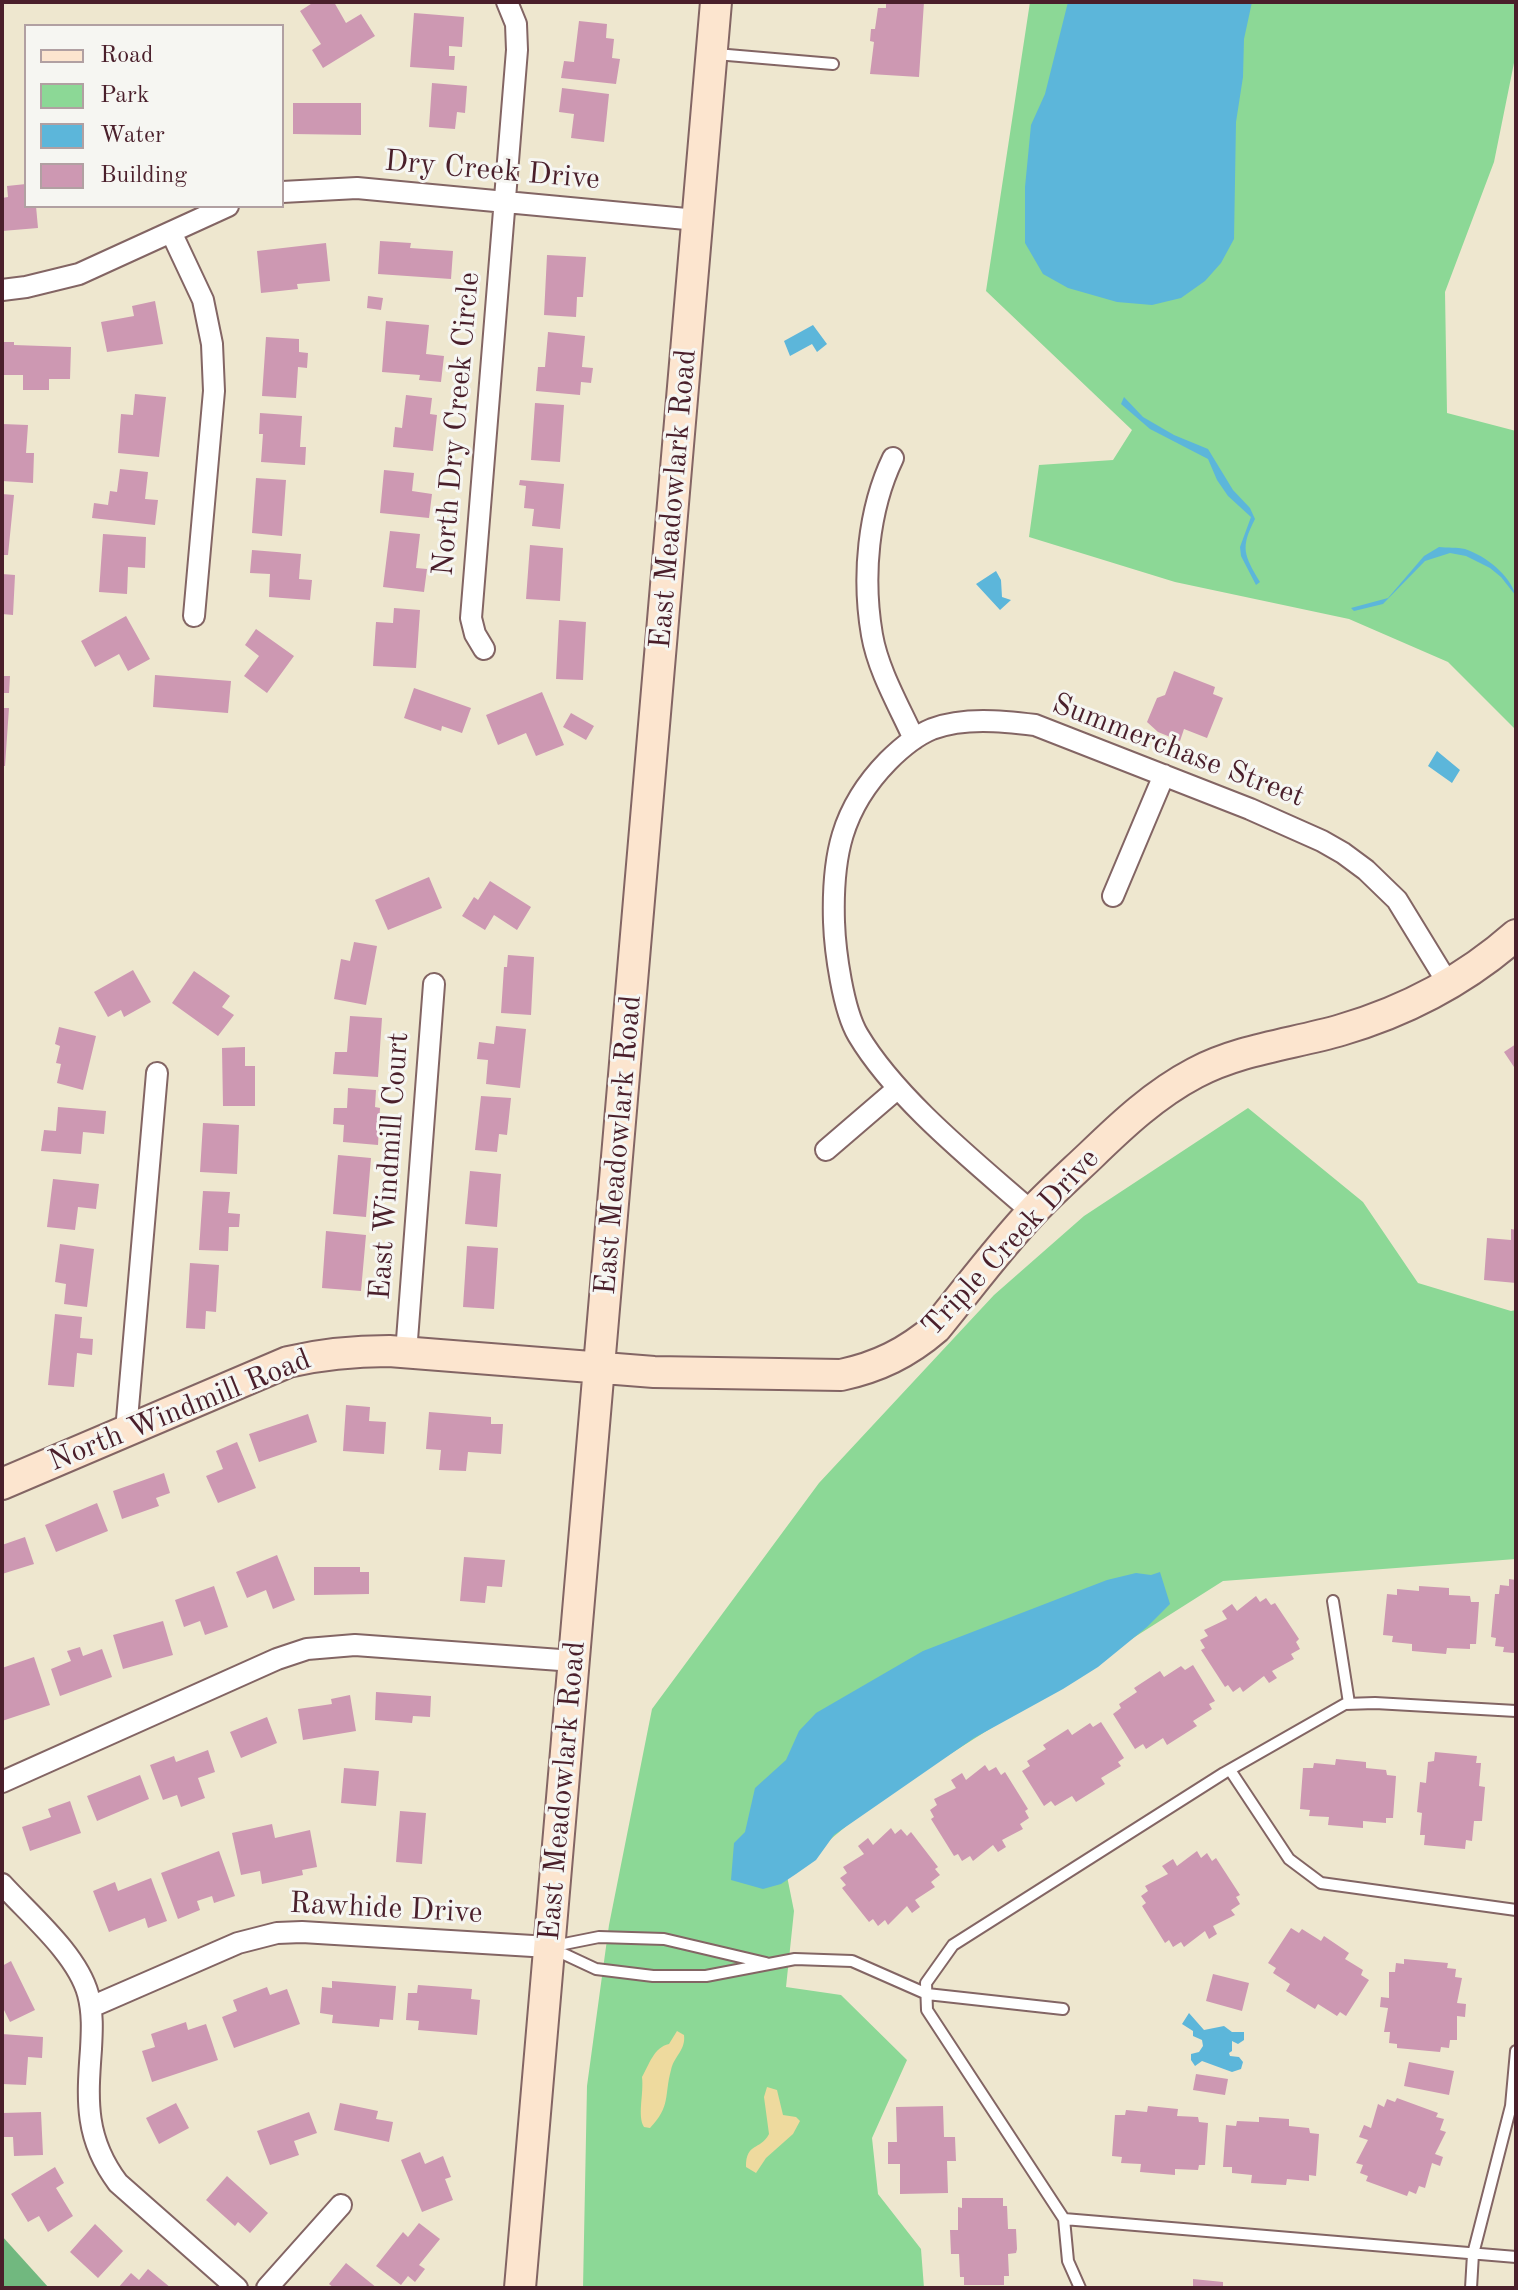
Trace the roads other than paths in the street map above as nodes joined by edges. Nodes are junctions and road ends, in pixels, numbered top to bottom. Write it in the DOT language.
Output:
graph roads {
  1 [pos="507,2"];
  2 [pos="716,2"];
  3 [pos="711,54"];
  4 [pos="833,64"];
  5 [pos="284,192"];
  6 [pos="505,202"];
  7 [pos="224,208"];
  8 [pos="697,220"];
  9 [pos="171,232"];
  10 [pos="2,290"];
  11 [pos="893,458"];
  12 [pos="194,616"];
  13 [pos="484,649"];
  14 [pos="914,739"];
  15 [pos="1164,775"];
  16 [pos="1113,896"];
  17 [pos="1516,935"];
  18 [pos="434,984"];
  19 [pos="1449,985"];
  20 [pos="157,1073"];
  21 [pos="897,1089"];
  22 [pos="826,1150"];
  23 [pos="1032,1212"];
  24 [pos="406,1353"];
  25 [pos="599,1368"];
  26 [pos="126,1431"];
  27 [pos="2,1484"];
  28 [pos="1333,1601"];
  29 [pos="574,1661"];
  30 [pos="1349,1703"];
  31 [pos="1516,1711"];
  32 [pos="1230,1770"];
  33 [pos="2,1782"];
  34 [pos="2,1884"];
  35 [pos="1516,1910"];
  36 [pos="549,1947"];
  37 [pos="772,1964"];
  38 [pos="927,1994"];
  39 [pos="91,2007"];
  40 [pos="1063,2009"];
  41 [pos="1516,2051"];
  42 [pos="341,2205"];
  43 [pos="1064,2219"];
  44 [pos="1473,2254"];
  45 [pos="1516,2257"];
  46 [pos="237,2288"];
  47 [pos="267,2288"];
  48 [pos="520,2288"];
  49 [pos="1080,2288"];
  50 [pos="1471,2288"];
  1 -- 6 [label="street, North Dry Creek Circle"];
  2 -- 3 [label="main road, East Meadowlark Road"];
  3 -- 4 [label="lane"];
  3 -- 8 [label="main road, East Meadowlark Road"];
  5 -- 6 [label="street, Dry Creek Drive"];
  6 -- 8 [label="street, Dry Creek Drive"];
  6 -- 13 [label="street, North Dry Creek Circle"];
  7 -- 9 [label="street"];
  8 -- 25 [label="main road, East Meadowlark Road"];
  9 -- 10 [label="street"];
  9 -- 12 [label="street"];
  11 -- 14 [label="street"];
  14 -- 15 [label="street, Summerchase Street"];
  14 -- 21 [label="street, Summerchase Street"];
  15 -- 16 [label="street"];
  15 -- 19 [label="street, Summerchase Street"];
  17 -- 19 [label="main road, Triple Creek Drive"];
  18 -- 24 [label="street, East Windmill Court"];
  19 -- 23 [label="main road, Triple Creek Drive"];
  20 -- 26 [label="street"];
  21 -- 22 [label="street"];
  21 -- 23 [label="street, Summerchase Street"];
  23 -- 25 [label="main road, Triple Creek Drive"];
  24 -- 25 [label="main road, North Windmill Road"];
  24 -- 26 [label="main road, North Windmill Road"];
  25 -- 29 [label="main road, East Meadowlark Road"];
  26 -- 27 [label="main road, North Windmill Road"];
  28 -- 30 [label="lane"];
  29 -- 33 [label="street"];
  29 -- 36 [label="main road, East Meadowlark Road"];
  30 -- 31 [label="lane"];
  30 -- 32 [label="lane"];
  32 -- 35 [label="lane"];
  32 -- 38 [label="lane"];
  34 -- 39 [label="street"];
  36 -- 37 [label="lane"];
  36 -- 37 [label="lane"];
  36 -- 39 [label="street, Rawhide Drive"];
  36 -- 48 [label="main road, East Meadowlark Road"];
  37 -- 38 [label="lane"];
  38 -- 40 [label="lane"];
  38 -- 43 [label="lane"];
  39 -- 46 [label="street"];
  41 -- 44 [label="lane"];
  42 -- 47 [label="street"];
  43 -- 44 [label="lane"];
  43 -- 49 [label="lane"];
  44 -- 45 [label="lane"];
  44 -- 50 [label="lane"];
}
